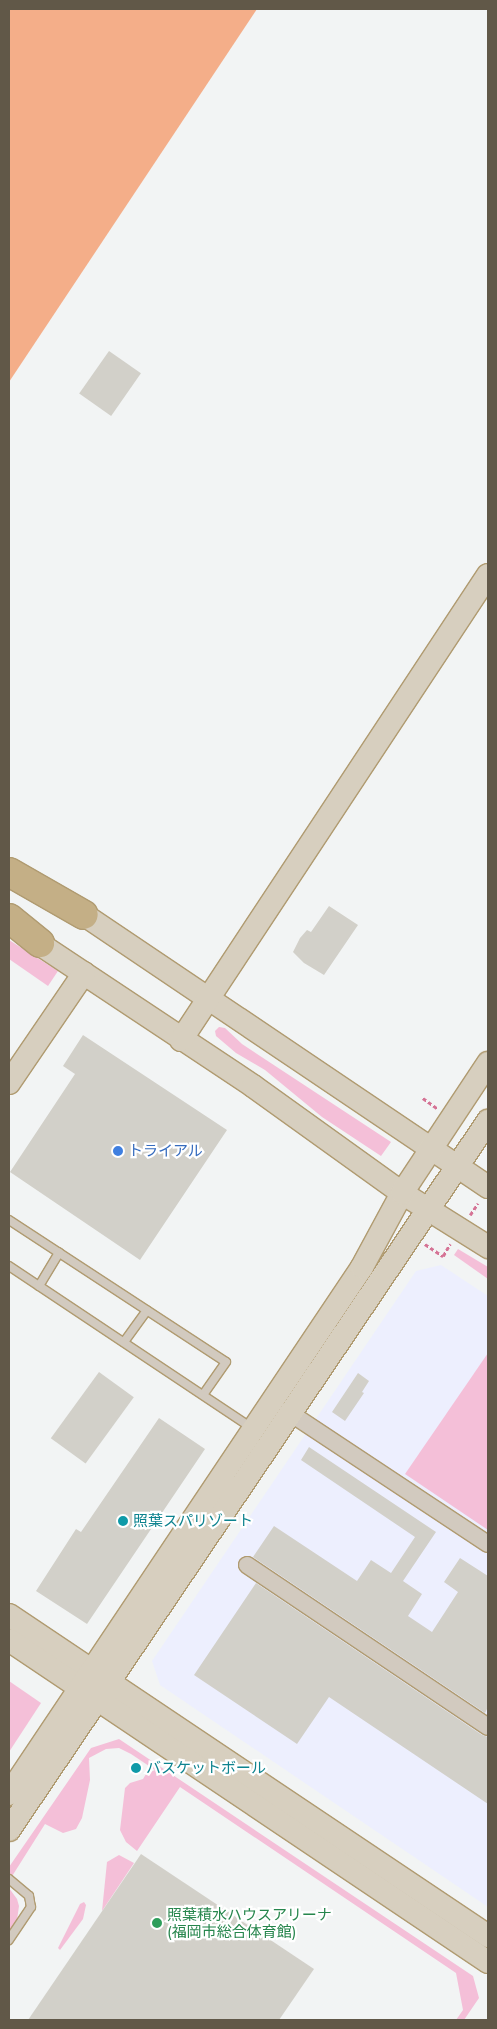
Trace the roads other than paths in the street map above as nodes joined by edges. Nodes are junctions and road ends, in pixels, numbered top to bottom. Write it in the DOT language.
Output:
graph roads {
  1 [pos="488,574"];
  2 [pos="9,862"];
  3 [pos="9,872"];
  4 [pos="84,915"];
  5 [pos="9,918"];
  6 [pos="9,924"];
  7 [pos="40,943"];
  8 [pos="84,973"];
  9 [pos="208,996"];
  10 [pos="182,1040"];
  11 [pos="488,1064"];
  12 [pos="9,1083"];
  13 [pos="488,1121"];
  14 [pos="432,1149"];
  15 [pos="458,1167"];
  16 [pos="488,1187"];
  17 [pos="402,1192"];
  18 [pos="429,1210"];
  19 [pos="9,1220"];
  20 [pos="488,1246"];
  21 [pos="59,1253"];
  22 [pos="9,1266"];
  23 [pos="39,1286"];
  24 [pos="147,1310"];
  25 [pos="124,1342"];
  26 [pos="203,1395"];
  27 [pos="290,1413"];
  28 [pos="253,1429"];
  29 [pos="488,1544"];
  30 [pos="247,1565"];
  31 [pos="9,1615"];
  32 [pos="9,1640"];
  33 [pos="94,1686"];
  34 [pos="488,1727"];
  35 [pos="9,1794"];
  36 [pos="9,1830"];
  37 [pos="9,1879"];
  38 [pos="488,1936"];
  39 [pos="9,1940"];
  40 [pos="488,1962"];
  1 -- 9 [label="street"];
  2 -- 4 [label="street"];
  3 -- 4 [label="highway"];
  4 -- 9 [label="street"];
  5 -- 7 [label="highway"];
  6 -- 7 [label="street"];
  7 -- 8 [label="street"];
  8 -- 10 [label="street"];
  8 -- 12 [label="street"];
  9 -- 10 [label="street"];
  9 -- 14 [label="street"];
  10 -- 17 [label="street"];
  11 -- 14 [label="street"];
  13 -- 15 [label="street"];
  14 -- 15 [label="street"];
  14 -- 17 [label="street"];
  15 -- 16 [label="street"];
  15 -- 18 [label="street"];
  17 -- 18 [label="street"];
  17 -- 28 [label="street"];
  18 -- 20 [label="street"];
  18 -- 27 [label="street"];
  19 -- 21 [label="lane"];
  21 -- 23 [label="lane"];
  21 -- 24 [label="lane"];
  22 -- 23 [label="lane"];
  23 -- 25 [label="lane"];
  24 -- 25 [label="lane"];
  24 -- 26 [label="lane"];
  25 -- 26 [label="lane"];
  26 -- 28 [label="lane"];
  27 -- 29 [label="street"];
  27 -- 33 [label="street"];
  28 -- 33 [label="street"];
  30 -- 34 [label="street"];
  31 -- 33 [label="street"];
  32 -- 33 [label="street"];
  33 -- 35 [label="street"];
  33 -- 36 [label="street"];
  33 -- 38 [label="street"];
  33 -- 40 [label="street"];
  37 -- 39 [label="lane"];
}
